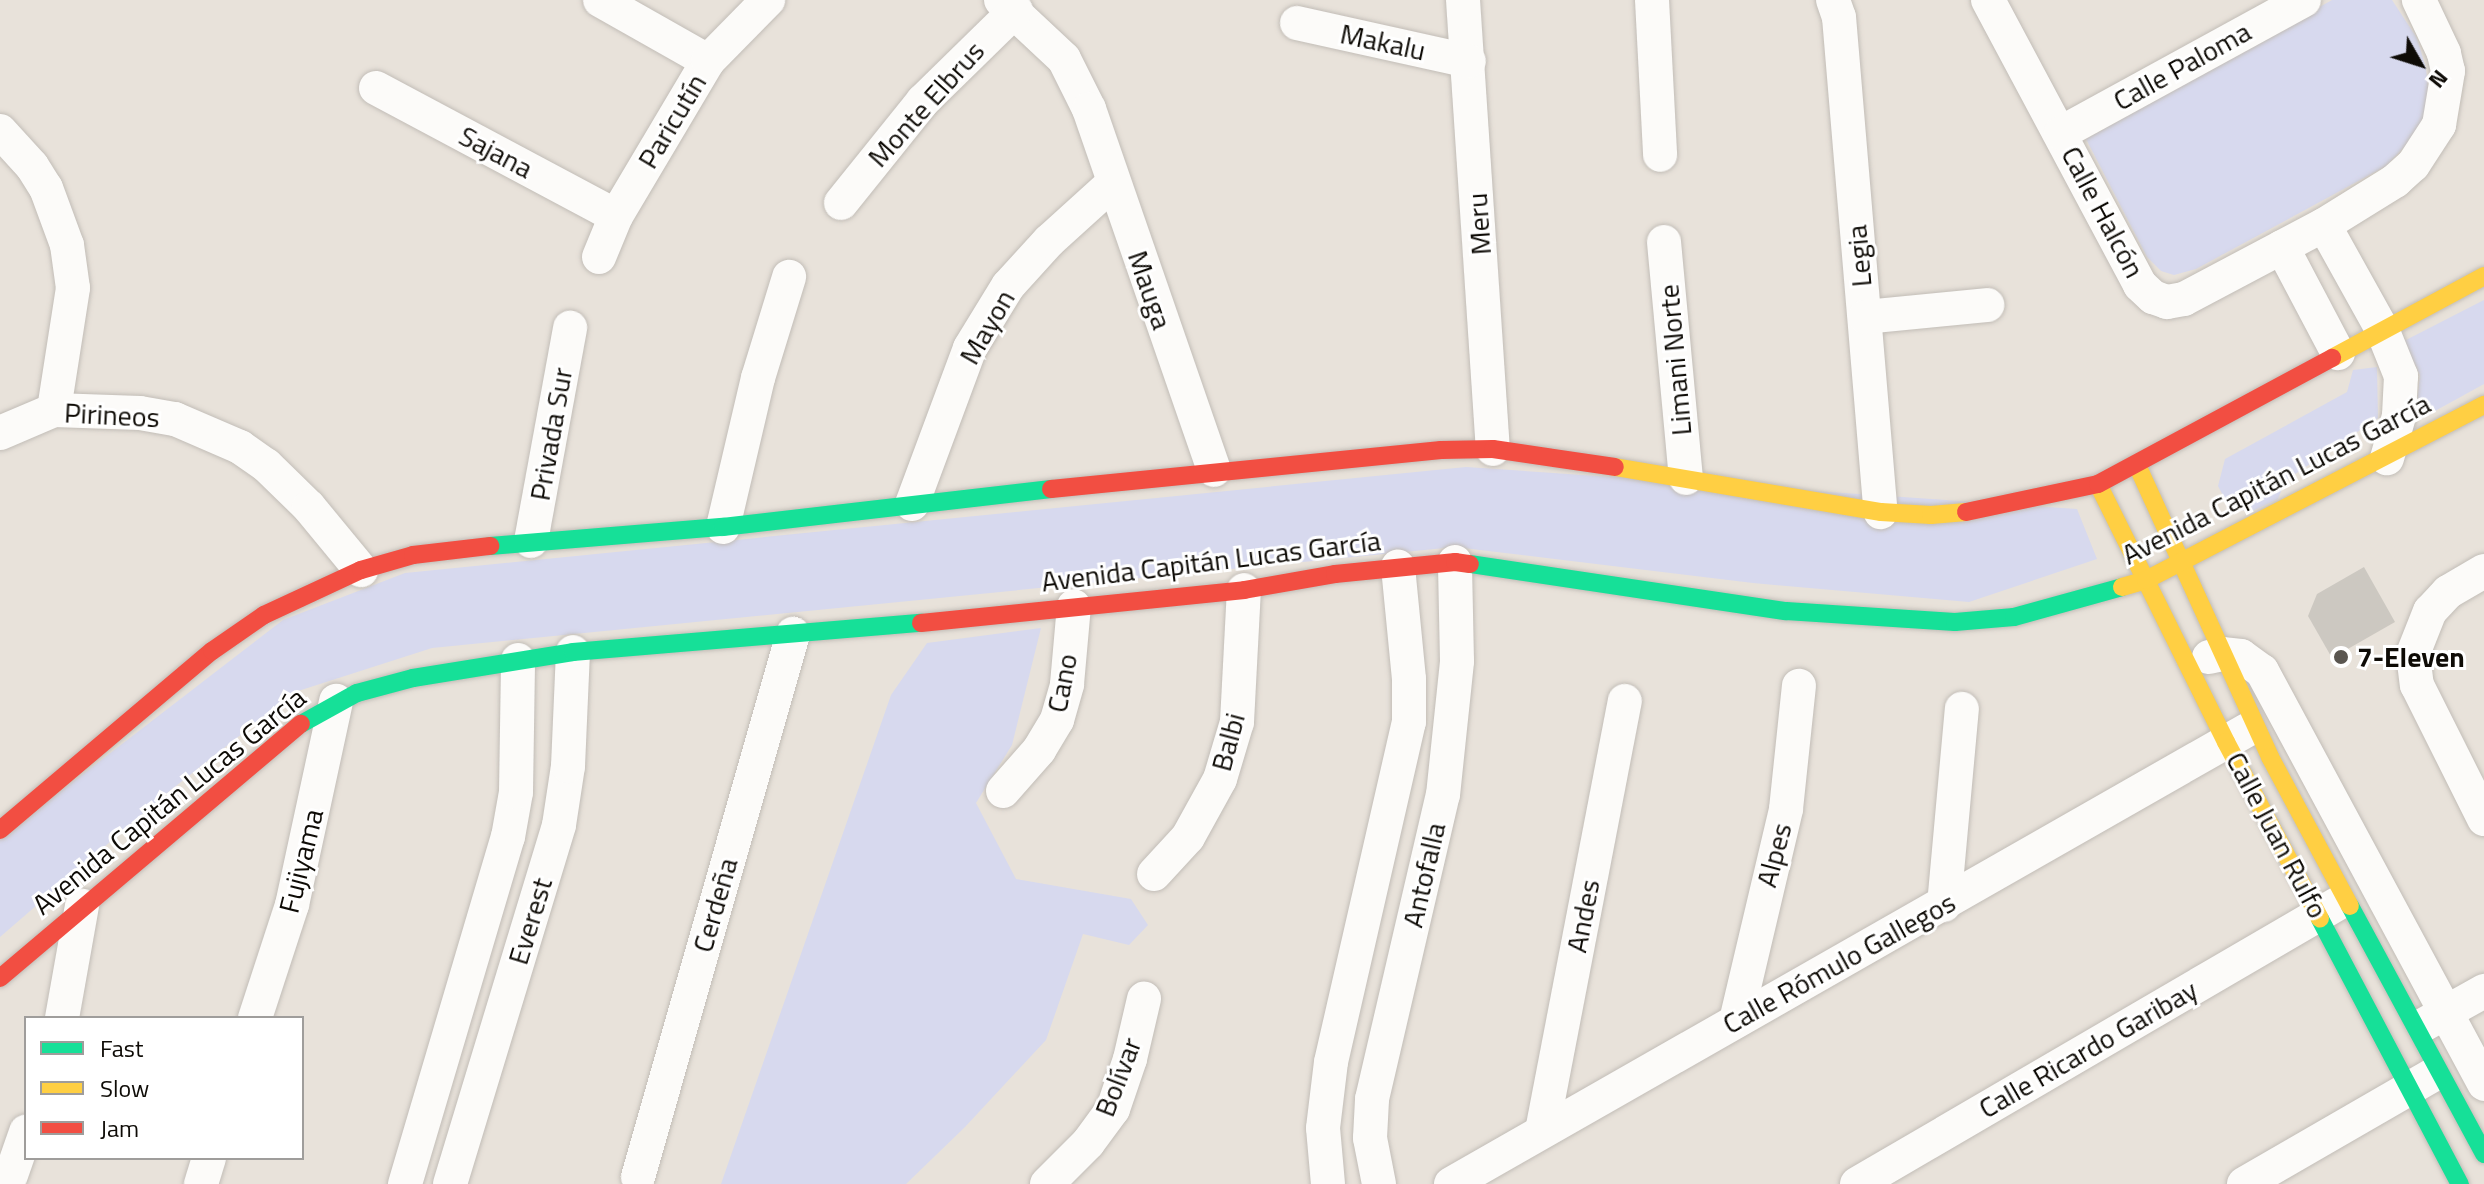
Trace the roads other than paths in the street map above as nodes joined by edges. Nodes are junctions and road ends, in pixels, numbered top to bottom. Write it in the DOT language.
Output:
graph roads {
  1 [pos="600,0"];
  2 [pos="768,0"];
  3 [pos="1463,0"];
  4 [pos="1652,0"];
  5 [pos="1833,0"];
  6 [pos="1988,0"];
  7 [pos="2304,0"];
  8 [pos="2419,0"];
  9 [pos="1009,5"];
  10 [pos="1297,23"];
  11 [pos="708,61"];
  12 [pos="1469,61"];
  13 [pos="376,88"];
  14 [pos="0,131"];
  15 [pos="2061,133"];
  16 [pos="1660,155"];
  17 [pos="1113,183"];
  18 [pos="841,203"];
  19 [pos="616,216"];
  20 [pos="2324,225"];
  21 [pos="1664,242"];
  22 [pos="2282,247"];
  23 [pos="599,257"];
  24 [pos="2484,276"];
  25 [pos="789,277"];
  26 [pos="1987,305"];
  27 [pos="1865,317"];
  28 [pos="570,328"];
  29 [pos="2382,329"];
  30 [pos="2338,353"];
  31 [pos="2484,405"];
  32 [pos="54,410"];
  33 [pos="0,433"];
  34 [pos="1493,449"];
  35 [pos="2387,458"];
  36 [pos="2137,465"];
  37 [pos="1214,470"];
  38 [pos="1686,478"];
  39 [pos="2098,484"];
  40 [pos="912,504"];
  41 [pos="1881,512"];
  42 [pos="723,527"];
  43 [pos="531,541"];
  44 [pos="1455,562"];
  45 [pos="2182,564"];
  46 [pos="1398,567"];
  47 [pos="361,570"];
  48 [pos="2484,571"];
  49 [pos="2146,580"];
  50 [pos="1244,590"];
  51 [pos="1074,606"];
  52 [pos="793,634"];
  53 [pos="573,652"];
  54 [pos="2222,654"];
  55 [pos="518,660"];
  56 [pos="2186,662"];
  57 [pos="1799,686"];
  58 [pos="336,701"];
  59 [pos="1625,701"];
  60 [pos="1962,709"];
  61 [pos="2241,734"];
  62 [pos="1003,791"];
  63 [pos="2480,802"];
  64 [pos="0,830"];
  65 [pos="1154,874"];
  66 [pos="1944,905"];
  67 [pos="82,906"];
  68 [pos="2333,906"];
  69 [pos="0,978"];
  70 [pos="2484,991"];
  71 [pos="1144,999"];
  72 [pos="62,1016"];
  73 [pos="256,1016"];
  74 [pos="1736,1021"];
  75 [pos="2431,1021"];
  76 [pos="2386,1046"];
  77 [pos="2464,1057"];
  78 [pos="2484,1084"];
  79 [pos="2409,1089"];
  80 [pos="1542,1131"];
  81 [pos="24,1138"];
  82 [pos="2484,1154"];
  83 [pos="208,1160"];
  84 [pos="11,1175"];
  85 [pos="638,1177"];
  86 [pos="201,1184"];
  87 [pos="405,1184"];
  88 [pos="450,1184"];
  89 [pos="1047,1184"];
  90 [pos="1328,1184"];
  91 [pos="1379,1184"];
  92 [pos="1451,1184"];
  93 [pos="1857,1184"];
  94 [pos="2244,1184"];
  95 [pos="2460,1184"];
  1 -- 11 [label="street"];
  2 -- 11 [label="street, Paricutín"];
  3 -- 12 [label="street, Meru"];
  4 -- 16 [label="street"];
  5 -- 27 [label="street, Legia"];
  6 -- 15 [label="street, Calle Halcón"];
  7 -- 15 [label="street, Calle Paloma"];
  8 -- 20 [label="street, Calle Halcón"];
  9 -- 17 [label="street, Mauga"];
  9 -- 18 [label="street, Monte Elbrus"];
  10 -- 12 [label="street, Makalu"];
  11 -- 19 [label="street, Paricutín"];
  12 -- 34 [label="street, Meru"];
  13 -- 19 [label="street, Sajana"];
  14 -- 32 [label="street"];
  15 -- 22 [label="street, Calle Halcón"];
  17 -- 37 [label="street, Mauga"];
  17 -- 40 [label="street, Mayon"];
  19 -- 23 [label="street, Paricutín"];
  20 -- 22 [label="street, Calle Halcón"];
  20 -- 29 [label="street"];
  21 -- 38 [label="street, Limani Norte"];
  22 -- 30 [label="street"];
  24 -- 29 [label="street"];
  25 -- 42 [label="street"];
  26 -- 27 [label="street"];
  27 -- 41 [label="street, Legia"];
  28 -- 43 [label="street, Privada Sur"];
  29 -- 30 [label="street"];
  29 -- 35 [label="street"];
  30 -- 36 [label="street"];
  31 -- 35 [label="street, Avenida Capitán Lucas García"];
  32 -- 33 [label="street, Pirineos"];
  32 -- 47 [label="street, Pirineos"];
  34 -- 37 [label="street"];
  34 -- 38 [label="street"];
  35 -- 45 [label="street, Avenida Capitán Lucas García"];
  36 -- 39 [label="street"];
  36 -- 45 [label="street, Calle Juan Rulfo"];
  37 -- 40 [label="street"];
  38 -- 41 [label="street"];
  39 -- 41 [label="street"];
  39 -- 49 [label="street, Calle Juan Rulfo"];
  40 -- 42 [label="street"];
  42 -- 43 [label="street"];
  43 -- 47 [label="street"];
  44 -- 46 [label="street, Avenida Capitán Lucas García"];
  44 -- 49 [label="street, Avenida Capitán Lucas García"];
  44 -- 91 [label="street, Antofalla"];
  45 -- 49 [label="street, Avenida Capitán Lucas García"];
  45 -- 54 [label="street, Calle Juan Rulfo"];
  46 -- 50 [label="street, Avenida Capitán Lucas García"];
  46 -- 90 [label="street, Antofalla"];
  47 -- 64 [label="street"];
  48 -- 63 [label="street"];
  49 -- 56 [label="street, Calle Juan Rulfo"];
  50 -- 51 [label="street, Avenida Capitán Lucas García"];
  50 -- 65 [label="street, Balbi"];
  51 -- 52 [label="street, Avenida Capitán Lucas García"];
  51 -- 62 [label="street, Cano"];
  52 -- 53 [label="street, Avenida Capitán Lucas García"];
  52 -- 85 [label="street, Cerdeña"];
  53 -- 55 [label="street, Avenida Capitán Lucas García"];
  53 -- 88 [label="street, Everest"];
  54 -- 56 [label="street"];
  54 -- 61 [label="street, Calle Juan Rulfo"];
  54 -- 75 [label="street, Calle Juan Rulfo"];
  55 -- 58 [label="street, Avenida Capitán Lucas García"];
  55 -- 87 [label="street, Everest"];
  56 -- 61 [label="street, Calle Juan Rulfo"];
  57 -- 74 [label="street, Alpes"];
  58 -- 67 [label="street, Avenida Capitán Lucas García"];
  58 -- 73 [label="street, Fujiyama"];
  59 -- 80 [label="street, Andes"];
  60 -- 66 [label="street"];
  61 -- 66 [label="street, Calle Rómulo Gallegos"];
  61 -- 68 [label="street, Calle Juan Rulfo"];
  61 -- 68 [label="street, Calle Juan Rulfo"];
  66 -- 74 [label="street, Calle Rómulo Gallegos"];
  67 -- 69 [label="street, Avenida Capitán Lucas García"];
  67 -- 72 [label="street"];
  68 -- 75 [label="street, Calle Juan Rulfo"];
  68 -- 76 [label="street, Calle Juan Rulfo"];
  68 -- 93 [label="street, Calle Ricardo Garibay"];
  70 -- 75 [label="street"];
  71 -- 89 [label="street, Bolívar"];
  74 -- 80 [label="street, Calle Rómulo Gallegos"];
  75 -- 76 [label="street"];
  75 -- 77 [label="street, Calle Juan Rulfo"];
  76 -- 79 [label="street, Calle Juan Rulfo"];
  77 -- 78 [label="street, Calle Juan Rulfo"];
  77 -- 79 [label="street"];
  77 -- 82 [label="street, Calle Juan Rulfo"];
  79 -- 94 [label="street"];
  79 -- 95 [label="street, Calle Juan Rulfo"];
  80 -- 92 [label="street, Calle Rómulo Gallegos"];
  81 -- 84 [label="street"];
  83 -- 86 [label="street"];
}
